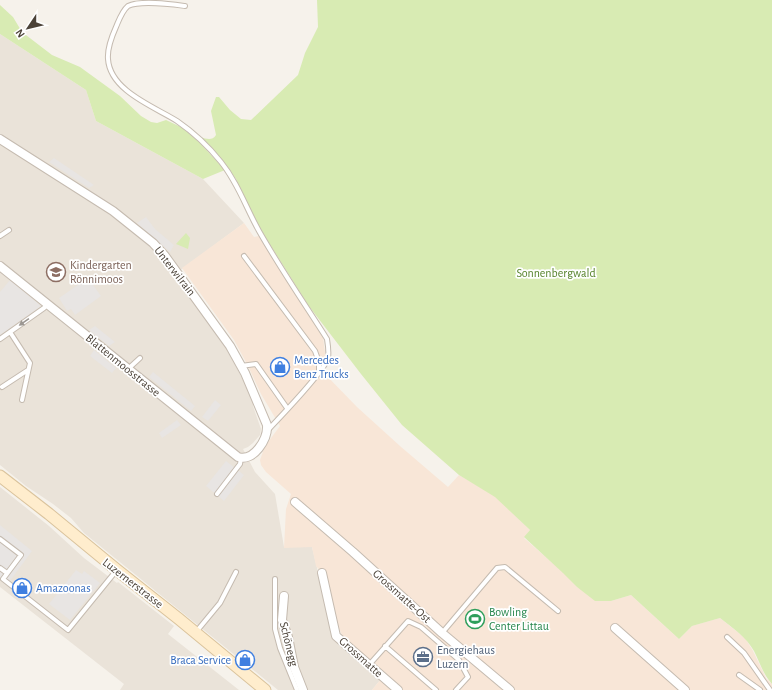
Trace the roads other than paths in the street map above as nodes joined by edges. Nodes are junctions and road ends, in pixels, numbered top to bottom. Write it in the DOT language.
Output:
graph roads {
  1 [pos="185,6"];
  2 [pos="0,139"];
  3 [pos="9,230"];
  4 [pos="0,236"];
  5 [pos="244,256"];
  6 [pos="0,266"];
  7 [pos="47,305"];
  8 [pos="10,332"];
  9 [pos="0,339"];
  10 [pos="140,358"];
  11 [pos="241,366"];
  12 [pos="128,369"];
  13 [pos="28,370"];
  14 [pos="318,372"];
  15 [pos="2,387"];
  16 [pos="22,400"];
  17 [pos="287,408"];
  18 [pos="268,430"];
  19 [pos="244,458"];
  20 [pos="0,476"];
  21 [pos="217,494"];
  22 [pos="295,502"];
  23 [pos="0,539"];
  24 [pos="0,568"];
  25 [pos="117,570"];
  26 [pos="236,572"];
  27 [pos="322,573"];
  28 [pos="7,574"];
  29 [pos="275,579"];
  30 [pos="284,596"];
  31 [pos="558,611"];
  32 [pos="615,628"];
  33 [pos="196,633"];
  34 [pos="442,633"];
  35 [pos="727,637"];
  36 [pos="385,646"];
  37 [pos="369,665"];
  38 [pos="740,676"];
  39 [pos="265,690"];
  40 [pos="297,690"];
  41 [pos="303,690"];
  42 [pos="398,690"];
  43 [pos="436,690"];
  44 [pos="456,690"];
  45 [pos="510,690"];
  46 [pos="685,690"];
  47 [pos="760,690"];
  48 [pos="770,690"];
  1 -- 14 [label="lane"];
  2 -- 11 [label="street, Unterwilrain"];
  3 -- 4 [label="lane"];
  5 -- 14 [label="lane"];
  6 -- 7 [label="street, Blattenmoosstrasse"];
  7 -- 8 [label="lane, one-way"];
  7 -- 12 [label="street, Blattenmoosstrasse"];
  8 -- 9 [label="lane"];
  8 -- 13 [label="lane"];
  10 -- 12 [label="lane"];
  11 -- 17 [label="lane"];
  11 -- 18 [label="street, Unterwilrain"];
  12 -- 19 [label="street, Blattenmoosstrasse"];
  13 -- 15 [label="lane"];
  13 -- 16 [label="lane"];
  14 -- 17 [label="lane"];
  17 -- 18 [label="lane"];
  18 -- 19 [label="street"];
  19 -- 21 [label="lane"];
  20 -- 25 [label="main road, Luzernerstrasse"];
  22 -- 34 [label="street, Grossmatte-Ost"];
  23 -- 28 [label="lane"];
  24 -- 28 [label="lane"];
  25 -- 28 [label="lane"];
  25 -- 33 [label="main road, Luzernerstrasse"];
  26 -- 33 [label="lane"];
  27 -- 37 [label="street, Grossmatte"];
  29 -- 40 [label="lane"];
  30 -- 41 [label="street, Schönegg"];
  31 -- 34 [label="lane"];
  32 -- 46 [label="street"];
  33 -- 39 [label="main road, Luzernerstrasse"];
  34 -- 45 [label="street, Grossmatte-Ost"];
  35 -- 48 [label="lane"];
  36 -- 37 [label="lane"];
  36 -- 43 [label="lane"];
  36 -- 44 [label="lane"];
  37 -- 42 [label="street, Grossmatte"];
  38 -- 47 [label="lane"];
}
